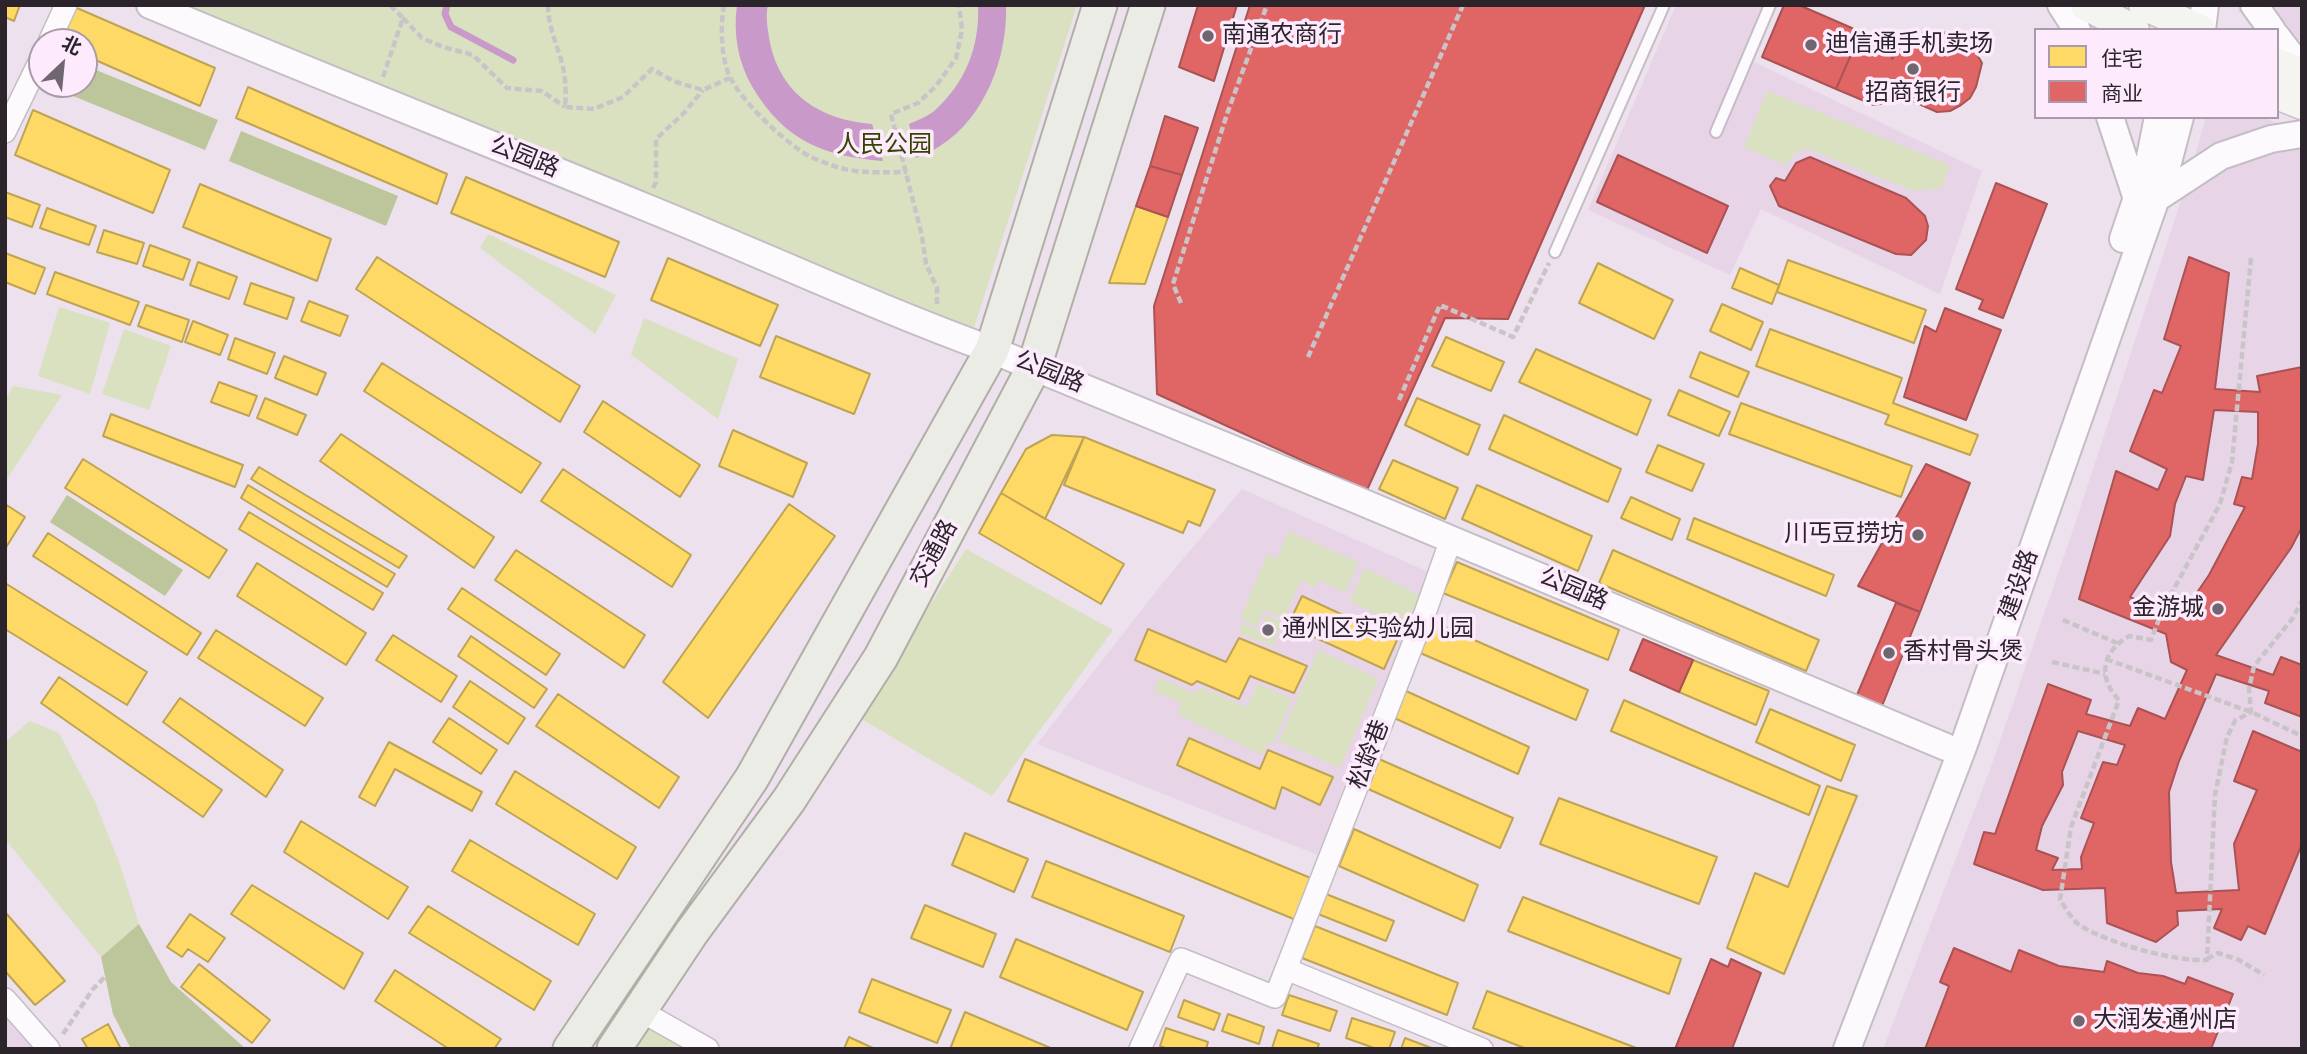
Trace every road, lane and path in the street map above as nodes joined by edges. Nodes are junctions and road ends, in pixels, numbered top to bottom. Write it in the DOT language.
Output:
graph roads {
  1 [pos="66,5"];
  2 [pos="150,5"];
  3 [pos="390,5"];
  4 [pos="548,5"];
  5 [pos="724,5"];
  6 [pos="959,5"];
  7 [pos="1100,5"];
  8 [pos="1148,5"];
  9 [pos="1267,5"];
  10 [pos="1463,5"];
  11 [pos="1664,5"];
  12 [pos="1770,5"];
  13 [pos="2062,5"];
  14 [pos="2086,5"];
  15 [pos="2144,5"];
  16 [pos="2205,5"];
  17 [pos="2254,5"];
  18 [pos="402,18"];
  19 [pos="2186,23"];
  20 [pos="55,28"];
  21 [pos="2076,28"];
  22 [pos="2130,28"];
  23 [pos="2271,28"];
  24 [pos="2279,40"];
  25 [pos="2279,65"];
  26 [pos="2302,72"];
  27 [pos="730,78"];
  28 [pos="28,85"];
  29 [pos="703,90"];
  30 [pos="2279,95"];
  31 [pos="375,99"];
  32 [pos="2302,104"];
  33 [pos="565,107"];
  34 [pos="2111,119"];
  35 [pos="2158,119"];
  36 [pos="2179,119"];
  37 [pos="5,132"];
  38 [pos="1716,132"];
  39 [pos="2302,134"];
  40 [pos="907,172"];
  41 [pos="2147,198"];
  42 [pos="646,207"];
  43 [pos="1555,252"];
  44 [pos="2251,258"];
  45 [pos="1181,303"];
  46 [pos="933,328"];
  47 [pos="992,350"];
  48 [pos="1308,357"];
  49 [pos="1034,367"];
  50 [pos="1399,400"];
  51 [pos="1451,539"];
  52 [pos="2302,600"];
  53 [pos="2063,620"];
  54 [pos="2117,643"];
  55 [pos="2106,659"];
  56 [pos="2052,662"];
  57 [pos="2105,674"];
  58 [pos="2251,712"];
  59 [pos="2302,736"];
  60 [pos="1946,747"];
  61 [pos="2207,960"];
  62 [pos="1286,969"];
  63 [pos="2264,975"];
  64 [pos="106,976"];
  65 [pos="5,999"];
  66 [pos="639,1010"];
  67 [pos="54,1044"];
  68 [pos="570,1049"];
  69 [pos="614,1049"];
  70 [pos="708,1049"];
  71 [pos="1140,1049"];
  72 [pos="1482,1049"];
  73 [pos="1827,1049"];
  74 [pos="1847,1049"];
  1 -- 20 [label="street"];
  2 -- 31 [label="street, 公园路"];
  3 -- 18 [label="path"];
  4 -- 33 [label="path"];
  5 -- 27 [label="path"];
  6 -- 40 [label="path"];
  7 -- 47 [label="main road, 交通路"];
  8 -- 49 [label="main road, 交通路"];
  9 -- 45 [label="path"];
  10 -- 48 [label="path"];
  11 -- 43 [label="lane"];
  12 -- 38 [label="lane"];
  13 -- 21 [label="street"];
  14 -- 22 [label="main road"];
  15 -- 19 [label="main road"];
  16 -- 19 [label="street"];
  17 -- 23 [label="street"];
  18 -- 31 [label="path"];
  18 -- 33 [label="path"];
  24 -- 26 [label="street"];
  25 -- 26 [label="main road"];
  27 -- 29 [label="path"];
  27 -- 40 [label="path"];
  28 -- 37 [label="street"];
  29 -- 33 [label="path"];
  29 -- 42 [label="path"];
  30 -- 32 [label="main road"];
  31 -- 42 [label="street, 公园路"];
  34 -- 41 [label="street"];
  35 -- 41 [label="street, 建设路"];
  36 -- 41 [label="street, 建设路"];
  39 -- 41 [label="street"];
  40 -- 46 [label="path"];
  41 -- 60 [label="street, 建设路"];
  41 -- 74 [label="street, 建设路"];
  42 -- 46 [label="street, 公园路"];
  43 -- 50 [label="path"];
  44 -- 54 [label="path"];
  46 -- 47 [label="street, 公园路"];
  47 -- 49 [label="street, 公园路"];
  47 -- 68 [label="main road, 交通路"];
  49 -- 51 [label="street, 公园路"];
  49 -- 66 [label="main road, 交通路"];
  51 -- 60 [label="street, 公园路"];
  51 -- 62 [label="street, 松龄巷"];
  52 -- 58 [label="path"];
  53 -- 54 [label="path"];
  54 -- 55 [label="path"];
  55 -- 57 [label="path"];
  55 -- 58 [label="path"];
  56 -- 57 [label="path"];
  57 -- 61 [label="path"];
  58 -- 59 [label="path"];
  58 -- 61 [label="path"];
  60 -- 73 [label="street, 建设路"];
  61 -- 63 [label="path"];
  62 -- 71 [label="street, 松龄巷"];
  62 -- 72 [label="street"];
  64 -- 67 [label="path"];
  65 -- 67 [label="street"];
  66 -- 69 [label="main road, 交通路"];
  66 -- 70 [label="street"];
}
